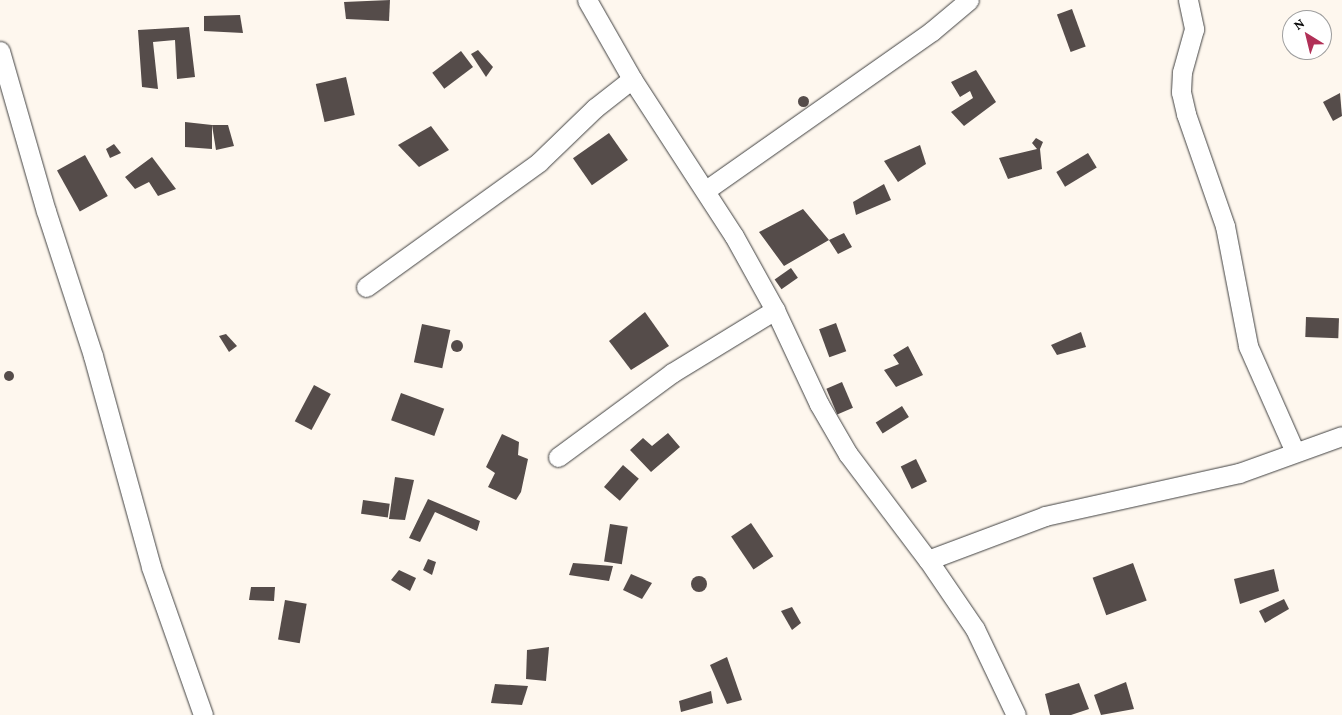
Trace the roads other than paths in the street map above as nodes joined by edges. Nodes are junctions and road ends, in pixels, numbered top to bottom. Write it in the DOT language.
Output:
graph roads {
  1 [pos="587,0"];
  2 [pos="969,0"];
  3 [pos="1188,0"];
  4 [pos="0,51"];
  5 [pos="632,79"];
  6 [pos="706,190"];
  7 [pos="366,287"];
  8 [pos="775,310"];
  9 [pos="1342,436"];
  10 [pos="1295,452"];
  11 [pos="558,457"];
  12 [pos="928,560"];
  13 [pos="203,715"];
  14 [pos="1016,715"];
  1 -- 5 [label="street"];
  2 -- 6 [label="street"];
  3 -- 10 [label="street"];
  4 -- 13 [label="street"];
  5 -- 6 [label="street"];
  5 -- 7 [label="street"];
  6 -- 8 [label="street"];
  8 -- 11 [label="street"];
  8 -- 12 [label="street"];
  9 -- 10 [label="street"];
  10 -- 12 [label="street"];
  12 -- 14 [label="street"];
}
